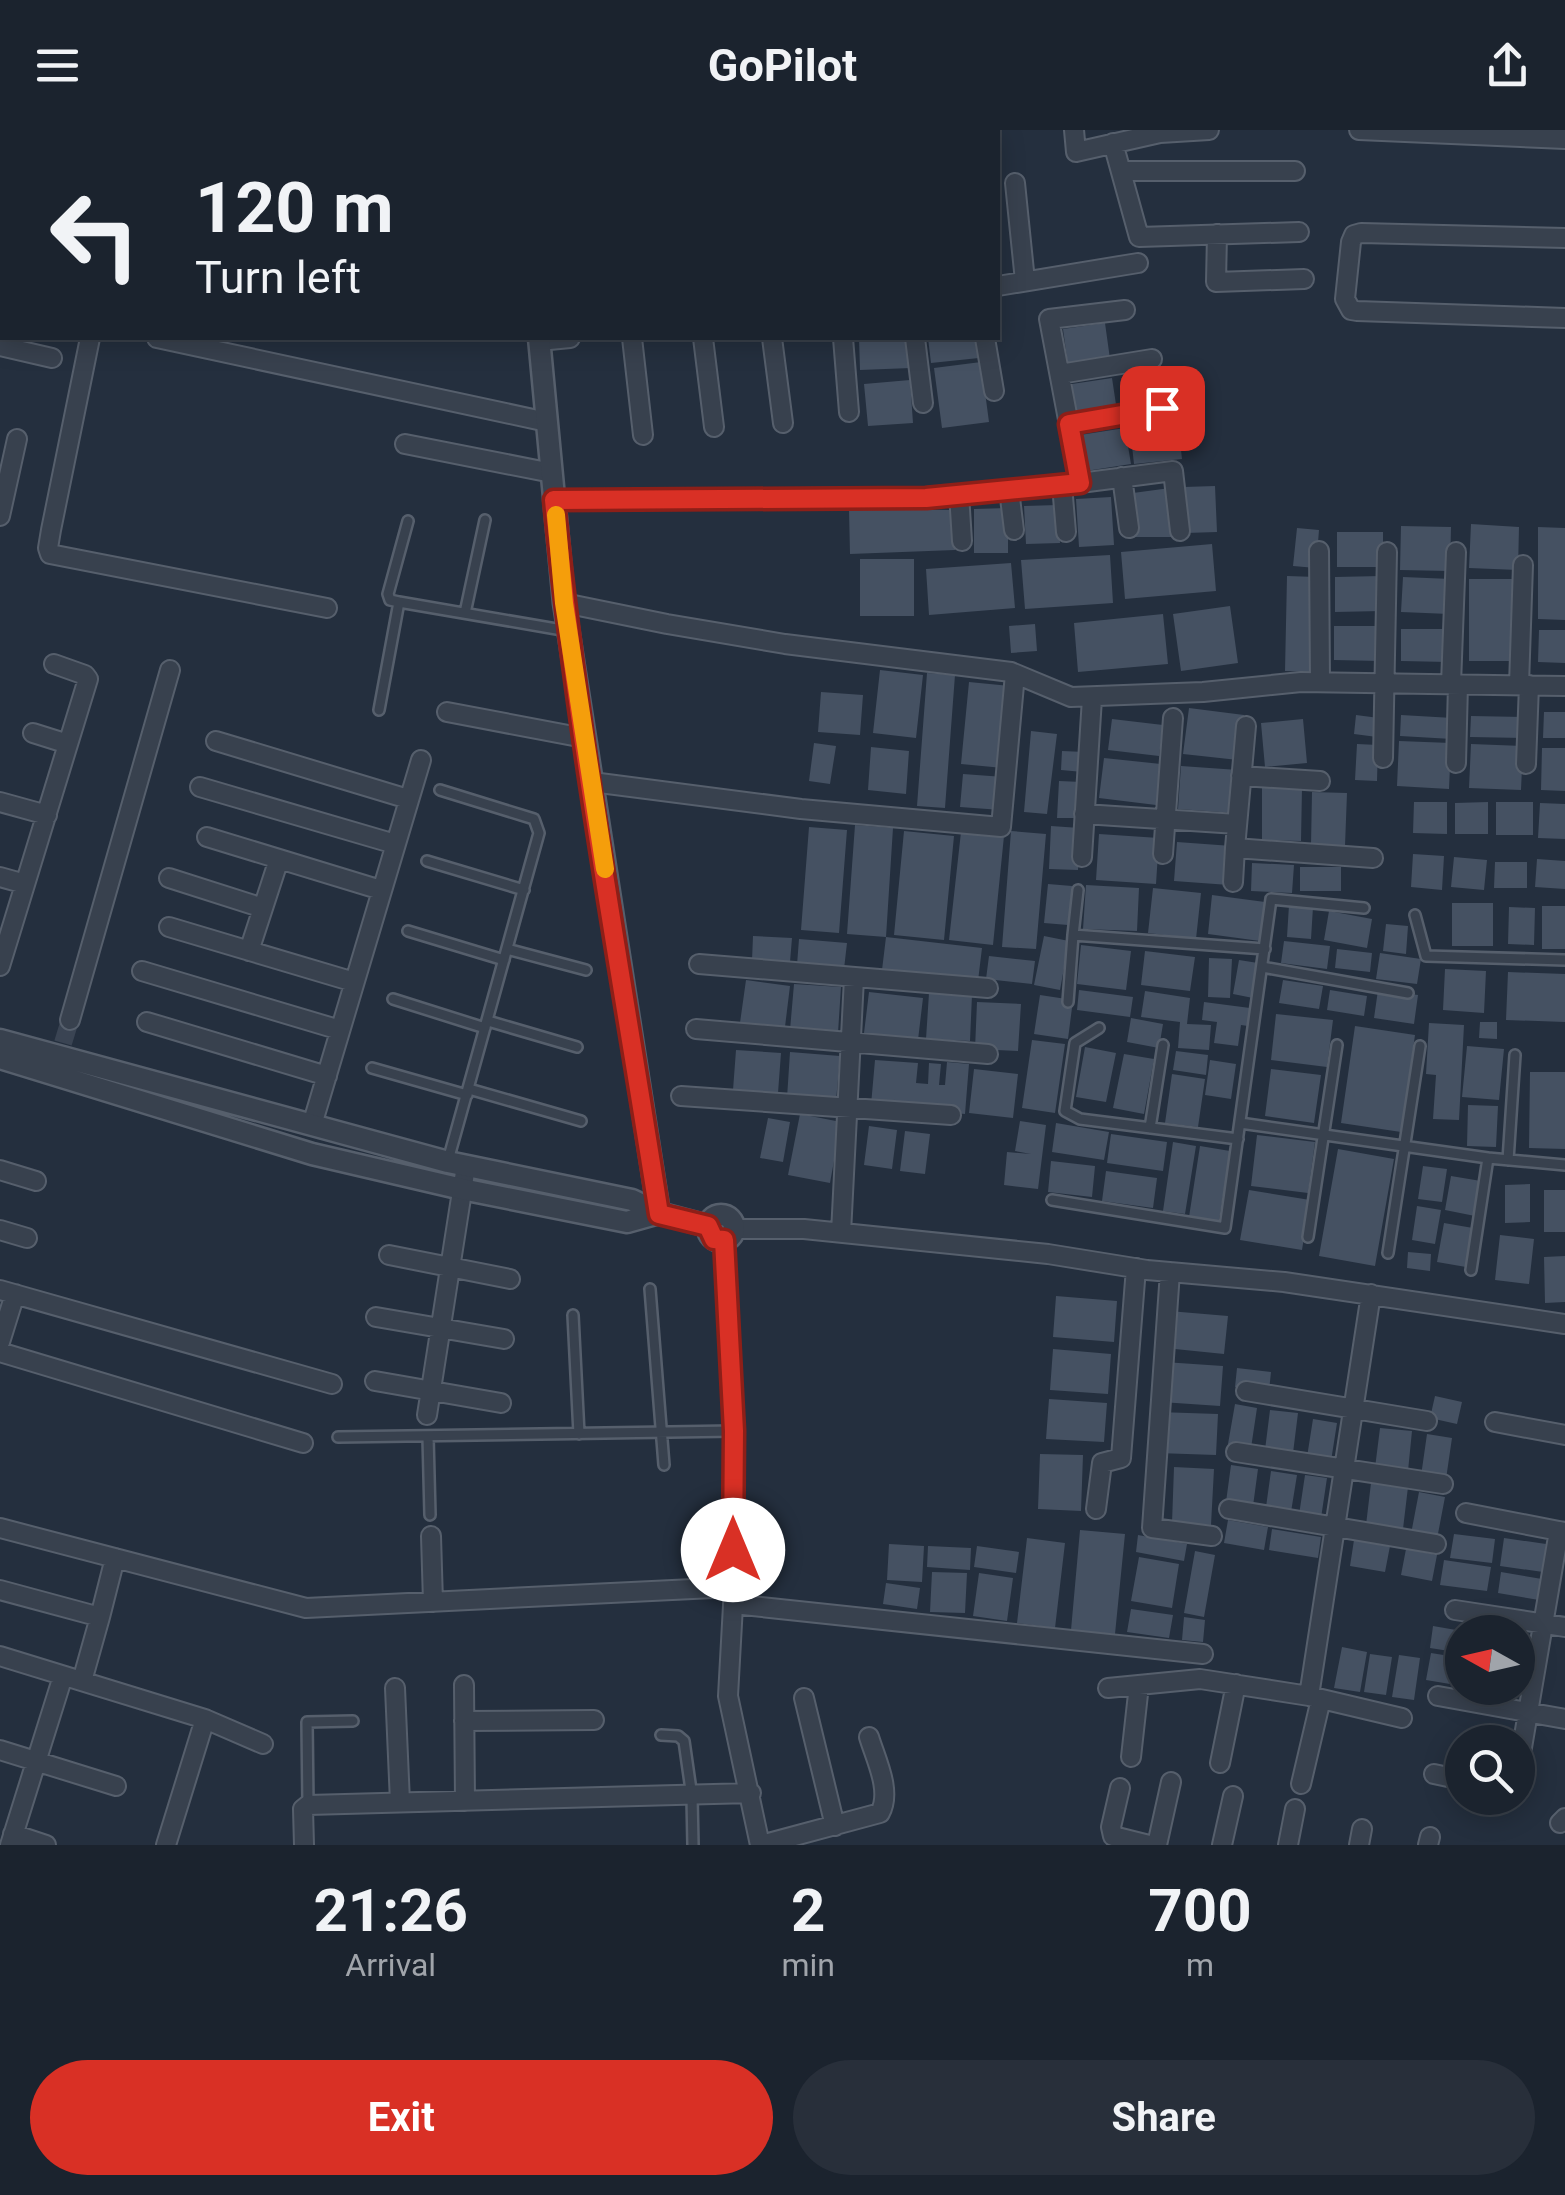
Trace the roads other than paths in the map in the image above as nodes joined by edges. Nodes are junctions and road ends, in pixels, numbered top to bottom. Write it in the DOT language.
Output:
graph roads {
  1 [pos="1074,130"];
  2 [pos="1209,130"];
  3 [pos="1358,130"];
  4 [pos="1565,139"];
  5 [pos="1113,144"];
  6 [pos="1295,171"];
  7 [pos="1121,172"];
  8 [pos="1015,183"];
  9 [pos="1299,232"];
  10 [pos="1217,234"];
  11 [pos="1565,238"];
  12 [pos="1138,263"];
  13 [pos="1304,279"];
  14 [pos="1025,281"];
  15 [pos="1000,286"];
  16 [pos="1125,310"];
  17 [pos="1565,318"];
  18 [pos="90,340"];
  19 [pos="165,340"];
  20 [pos="539,340"];
  21 [pos="632,340"];
  22 [pos="703,340"];
  23 [pos="772,340"];
  24 [pos="842,340"];
  25 [pos="915,340"];
  26 [pos="985,340"];
  27 [pos="0,346"];
  28 [pos="52,358"];
  29 [pos="1152,359"];
  30 [pos="1060,374"];
  31 [pos="994,391"];
  32 [pos="923,403"];
  33 [pos="1162,408"];
  34 [pos="850,412"];
  35 [pos="547,422"];
  36 [pos="783,422"];
  37 [pos="1069,424"];
  38 [pos="714,427"];
  39 [pos="643,434"];
  40 [pos="17,440"];
  41 [pos="405,444"];
  42 [pos="552,473"];
  43 [pos="1122,477"];
  44 [pos="1071,484"];
  45 [pos="1009,490"];
  46 [pos="959,494"];
  47 [pos="554,500"];
  48 [pos="0,516"];
  49 [pos="484,520"];
  50 [pos="408,521"];
  51 [pos="1129,528"];
  52 [pos="1014,530"];
  53 [pos="1180,531"];
  54 [pos="1066,532"];
  55 [pos="962,541"];
  56 [pos="1320,551"];
  57 [pos="1387,552"];
  58 [pos="1456,552"];
  59 [pos="1523,564"];
  60 [pos="400,602"];
  61 [pos="564,603"];
  62 [pos="327,608"];
  63 [pos="466,613"];
  64 [pos="568,630"];
  65 [pos="54,664"];
  66 [pos="170,670"];
  67 [pos="1015,674"];
  68 [pos="1320,682"];
  69 [pos="1384,683"];
  70 [pos="1454,684"];
  71 [pos="1524,685"];
  72 [pos="1565,686"];
  73 [pos="1092,698"];
  74 [pos="378,710"];
  75 [pos="447,712"];
  76 [pos="1173,718"];
  77 [pos="1246,726"];
  78 [pos="34,732"];
  79 [pos="584,738"];
  80 [pos="216,740"];
  81 [pos="68,744"];
  82 [pos="1384,758"];
  83 [pos="421,760"];
  84 [pos="1456,763"];
  85 [pos="1526,764"];
  86 [pos="1242,776"];
  87 [pos="1320,781"];
  88 [pos="592,782"];
  89 [pos="200,787"];
  90 [pos="440,790"];
  91 [pos="408,799"];
  92 [pos="0,802"];
  93 [pos="1084,814"];
  94 [pos="47,816"];
  95 [pos="1166,820"];
  96 [pos="1237,824"];
  97 [pos="207,837"];
  98 [pos="395,844"];
  99 [pos="1235,848"];
  100 [pos="1163,854"];
  101 [pos="1082,857"];
  102 [pos="1373,858"];
  103 [pos="280,859"];
  104 [pos="427,862"];
  105 [pos="0,877"];
  106 [pos="169,878"];
  107 [pos="1233,882"];
  108 [pos="25,884"];
  109 [pos="381,890"];
  110 [pos="524,890"];
  111 [pos="1078,890"];
  112 [pos="263,908"];
  113 [pos="1364,908"];
  114 [pos="1415,916"];
  115 [pos="168,928"];
  116 [pos="408,932"];
  117 [pos="1073,934"];
  118 [pos="1265,948"];
  119 [pos="249,951"];
  120 [pos="506,954"];
  121 [pos="1565,960"];
  122 [pos="1,962"];
  123 [pos="699,964"];
  124 [pos="1262,967"];
  125 [pos="142,970"];
  126 [pos="586,970"];
  127 [pos="854,978"];
  128 [pos="354,982"];
  129 [pos="988,988"];
  130 [pos="1408,993"];
  131 [pos="393,999"];
  132 [pos="1068,1002"];
  133 [pos="70,1020"];
  134 [pos="147,1022"];
  135 [pos="486,1024"];
  136 [pos="1100,1028"];
  137 [pos="696,1029"];
  138 [pos="340,1030"];
  139 [pos="0,1040"];
  140 [pos="852,1042"];
  141 [pos="1164,1045"];
  142 [pos="1337,1045"];
  143 [pos="1420,1046"];
  144 [pos="577,1047"];
  145 [pos="988,1054"];
  146 [pos="1515,1054"];
  147 [pos="0,1058"];
  148 [pos="59,1058"];
  149 [pos="372,1068"];
  150 [pos="327,1076"];
  151 [pos="468,1092"];
  152 [pos="681,1096"];
  153 [pos="850,1110"];
  154 [pos="951,1115"];
  155 [pos="581,1120"];
  156 [pos="1240,1123"];
  157 [pos="312,1125"];
  158 [pos="1150,1128"];
  159 [pos="1322,1134"];
  160 [pos="1238,1139"];
  161 [pos="1404,1146"];
  162 [pos="1488,1158"];
  163 [pos="1508,1160"];
  164 [pos="457,1164"];
  165 [pos="1565,1165"];
  166 [pos="0,1170"];
  167 [pos="36,1181"];
  168 [pos="452,1187"];
  169 [pos="1052,1200"];
  170 [pos="659,1214"];
  171 [pos="0,1230"];
  172 [pos="722,1232"];
  173 [pos="842,1233"];
  174 [pos="1308,1237"];
  175 [pos="27,1238"];
  176 [pos="1388,1253"];
  177 [pos="388,1255"];
  178 [pos="450,1268"];
  179 [pos="1136,1268"];
  180 [pos="1471,1270"];
  181 [pos="1170,1272"];
  182 [pos="510,1278"];
  183 [pos="650,1289"];
  184 [pos="7,1292"];
  185 [pos="1371,1294"];
  186 [pos="574,1315"];
  187 [pos="376,1317"];
  188 [pos="1565,1324"];
  189 [pos="441,1329"];
  190 [pos="504,1339"];
  191 [pos="0,1342"];
  192 [pos="0,1352"];
  193 [pos="375,1381"];
  194 [pos="332,1384"];
  195 [pos="431,1390"];
  196 [pos="1246,1392"];
  197 [pos="501,1402"];
  198 [pos="1353,1410"];
  199 [pos="427,1415"];
  200 [pos="1427,1420"];
  201 [pos="1495,1422"];
  202 [pos="734,1431"];
  203 [pos="660,1433"];
  204 [pos="580,1434"];
  205 [pos="1565,1435"];
  206 [pos="338,1437"];
  207 [pos="428,1437"];
  208 [pos="303,1443"];
  209 [pos="1236,1452"];
  210 [pos="664,1464"];
  211 [pos="1344,1468"];
  212 [pos="1442,1484"];
  213 [pos="1228,1508"];
  214 [pos="1096,1509"];
  215 [pos="1466,1514"];
  216 [pos="430,1515"];
  217 [pos="1335,1525"];
  218 [pos="0,1528"];
  219 [pos="1562,1531"];
  220 [pos="432,1536"];
  221 [pos="1212,1536"];
  222 [pos="1436,1544"];
  223 [pos="116,1558"];
  224 [pos="0,1590"];
  225 [pos="733,1595"];
  226 [pos="433,1602"];
  227 [pos="1455,1610"];
  228 [pos="100,1617"];
  229 [pos="1544,1623"];
  230 [pos="1565,1627"];
  231 [pos="1204,1654"];
  232 [pos="0,1656"];
  233 [pos="72,1679"];
  234 [pos="1236,1684"];
  235 [pos="464,1685"];
  236 [pos="1139,1685"];
  237 [pos="395,1688"];
  238 [pos="1108,1688"];
  239 [pos="1438,1696"];
  240 [pos="804,1698"];
  241 [pos="1315,1698"];
  242 [pos="1530,1712"];
  243 [pos="1402,1718"];
  244 [pos="1565,1718"];
  245 [pos="205,1719"];
  246 [pos="464,1720"];
  247 [pos="594,1720"];
  248 [pos="352,1721"];
  249 [pos="1527,1725"];
  250 [pos="661,1735"];
  251 [pos="869,1737"];
  252 [pos="263,1744"];
  253 [pos="0,1750"];
  254 [pos="1131,1757"];
  255 [pos="36,1760"];
  256 [pos="1220,1763"];
  257 [pos="1434,1774"];
  258 [pos="1445,1776"];
  259 [pos="1171,1782"];
  260 [pos="1301,1784"];
  261 [pos="116,1786"];
  262 [pos="1120,1788"];
  263 [pos="751,1793"];
  264 [pos="1233,1796"];
  265 [pos="692,1797"];
  266 [pos="465,1800"];
  267 [pos="400,1802"];
  268 [pos="308,1804"];
  269 [pos="1295,1809"];
  270 [pos="834,1826"];
  271 [pos="12,1839"];
  272 [pos="1136,1844"];
  273 [pos="46,1845"];
  274 [pos="166,1845"];
  275 [pos="304,1845"];
  276 [pos="693,1845"];
  277 [pos="760,1845"];
  278 [pos="1157,1845"];
  279 [pos="1222,1845"];
  280 [pos="1288,1845"];
  1 -- 5 [label="street"];
  2 -- 5 [label="street"];
  3 -- 4 [label="street"];
  5 -- 7 [label="street"];
  6 -- 7 [label="street"];
  7 -- 10 [label="street"];
  8 -- 14 [label="street"];
  9 -- 10 [label="street"];
  10 -- 13 [label="street"];
  11 -- 17 [label="street"];
  12 -- 14 [label="street"];
  14 -- 15 [label="street"];
  16 -- 30 [label="street"];
  18 -- 62 [label="street"];
  19 -- 35 [label="street"];
  20 -- 35 [label="street"];
  21 -- 39 [label="street"];
  22 -- 38 [label="street"];
  23 -- 36 [label="street"];
  24 -- 34 [label="street"];
  25 -- 32 [label="street"];
  26 -- 31 [label="street"];
  27 -- 28 [label="street"];
  29 -- 30 [label="street"];
  30 -- 37 [label="street"];
  33 -- 37 [label="street"];
  35 -- 42 [label="street"];
  37 -- 44 [label="street"];
  40 -- 48 [label="street"];
  41 -- 42 [label="street"];
  42 -- 47 [label="street"];
  43 -- 44 [label="street"];
  43 -- 51 [label="street"];
  43 -- 53 [label="street"];
  44 -- 45 [label="street"];
  44 -- 54 [label="street"];
  45 -- 46 [label="street"];
  45 -- 52 [label="street"];
  46 -- 47 [label="street"];
  46 -- 55 [label="street"];
  47 -- 61 [label="street"];
  49 -- 63 [label="lane"];
  50 -- 60 [label="lane"];
  56 -- 68 [label="street"];
  57 -- 69 [label="street"];
  58 -- 70 [label="street"];
  59 -- 71 [label="street"];
  60 -- 63 [label="lane"];
  60 -- 74 [label="lane"];
  61 -- 64 [label="street"];
  61 -- 67 [label="street"];
  63 -- 64 [label="lane"];
  64 -- 79 [label="street"];
  65 -- 81 [label="street"];
  66 -- 133 [label="street"];
  67 -- 73 [label="street"];
  67 -- 88 [label="street"];
  68 -- 69 [label="street"];
  68 -- 73 [label="street"];
  69 -- 70 [label="street"];
  69 -- 82 [label="street"];
  70 -- 71 [label="street"];
  70 -- 84 [label="street"];
  71 -- 72 [label="street"];
  71 -- 85 [label="street"];
  73 -- 93 [label="street"];
  75 -- 79 [label="street"];
  76 -- 95 [label="street"];
  77 -- 86 [label="street"];
  78 -- 81 [label="street"];
  79 -- 88 [label="street"];
  80 -- 91 [label="street"];
  81 -- 94 [label="street"];
  83 -- 91 [label="street"];
  86 -- 87 [label="street"];
  86 -- 96 [label="street"];
  88 -- 170 [label="street"];
  89 -- 98 [label="street"];
  90 -- 110 [label="lane"];
  91 -- 98 [label="street"];
  92 -- 94 [label="street"];
  93 -- 95 [label="street"];
  93 -- 101 [label="street"];
  94 -- 108 [label="street"];
  95 -- 96 [label="street"];
  95 -- 100 [label="street"];
  96 -- 99 [label="street"];
  97 -- 103 [label="street"];
  98 -- 109 [label="street"];
  99 -- 102 [label="street"];
  99 -- 107 [label="street"];
  103 -- 109 [label="street"];
  103 -- 112 [label="street"];
  104 -- 110 [label="lane"];
  105 -- 108 [label="street"];
  106 -- 112 [label="street"];
  108 -- 122 [label="street"];
  109 -- 128 [label="street"];
  110 -- 120 [label="lane"];
  111 -- 117 [label="lane"];
  112 -- 119 [label="street"];
  113 -- 118 [label="lane"];
  114 -- 121 [label="lane"];
  115 -- 119 [label="street"];
  116 -- 120 [label="lane"];
  117 -- 118 [label="lane"];
  117 -- 132 [label="lane"];
  118 -- 124 [label="lane"];
  119 -- 128 [label="street"];
  120 -- 126 [label="lane"];
  120 -- 135 [label="lane"];
  123 -- 127 [label="street"];
  124 -- 130 [label="lane"];
  124 -- 156 [label="lane"];
  125 -- 138 [label="street"];
  127 -- 129 [label="street"];
  127 -- 140 [label="street"];
  128 -- 138 [label="street"];
  131 -- 135 [label="lane"];
  134 -- 150 [label="street"];
  135 -- 144 [label="lane"];
  135 -- 151 [label="lane"];
  136 -- 158 [label="lane"];
  137 -- 140 [label="street"];
  138 -- 150 [label="street"];
  139 -- 148 [label="street"];
  140 -- 145 [label="street"];
  140 -- 153 [label="street"];
  141 -- 158 [label="lane"];
  142 -- 159 [label="lane"];
  143 -- 161 [label="lane"];
  146 -- 163 [label="lane"];
  147 -- 148 [label="street"];
  148 -- 157 [label="street"];
  148 -- 168 [label="street"];
  149 -- 151 [label="lane"];
  150 -- 157 [label="street"];
  151 -- 155 [label="lane"];
  151 -- 164 [label="lane"];
  152 -- 153 [label="street"];
  153 -- 154 [label="street"];
  153 -- 173 [label="street"];
  156 -- 159 [label="lane"];
  156 -- 160 [label="lane"];
  157 -- 164 [label="street"];
  158 -- 160 [label="lane"];
  159 -- 161 [label="lane"];
  159 -- 174 [label="lane"];
  160 -- 169 [label="lane"];
  161 -- 162 [label="lane"];
  161 -- 176 [label="lane"];
  162 -- 163 [label="lane"];
  162 -- 180 [label="lane"];
  163 -- 165 [label="lane"];
  164 -- 168 [label="street"];
  164 -- 170 [label="street"];
  166 -- 167 [label="street"];
  168 -- 170 [label="street"];
  168 -- 178 [label="street"];
  170 -- 172 [label="street"];
  171 -- 175 [label="street"];
  172 -- 173 [label="street"];
  172 -- 202 [label="street"];
  173 -- 179 [label="street"];
  177 -- 178 [label="street"];
  178 -- 182 [label="street"];
  178 -- 189 [label="street"];
  179 -- 181 [label="street"];
  179 -- 214 [label="street"];
  181 -- 185 [label="street"];
  181 -- 221 [label="street"];
  183 -- 203 [label="lane"];
  184 -- 191 [label="street"];
  184 -- 194 [label="street"];
  185 -- 188 [label="street"];
  185 -- 198 [label="street"];
  186 -- 204 [label="lane"];
  187 -- 189 [label="street"];
  189 -- 190 [label="street"];
  189 -- 195 [label="street"];
  192 -- 208 [label="street"];
  193 -- 195 [label="street"];
  195 -- 197 [label="street"];
  195 -- 199 [label="street"];
  196 -- 198 [label="street"];
  198 -- 200 [label="street"];
  198 -- 211 [label="street"];
  201 -- 205 [label="street"];
  202 -- 203 [label="lane"];
  202 -- 225 [label="street"];
  203 -- 204 [label="lane"];
  203 -- 210 [label="lane"];
  204 -- 207 [label="lane"];
  206 -- 207 [label="lane"];
  207 -- 216 [label="lane"];
  209 -- 211 [label="street"];
  211 -- 212 [label="street"];
  211 -- 217 [label="street"];
  213 -- 217 [label="street"];
  215 -- 219 [label="street"];
  217 -- 222 [label="street"];
  217 -- 241 [label="street"];
  218 -- 223 [label="street"];
  219 -- 229 [label="street"];
  220 -- 226 [label="street"];
  223 -- 226 [label="street"];
  223 -- 228 [label="street"];
  224 -- 228 [label="street"];
  225 -- 226 [label="street"];
  225 -- 231 [label="street"];
  225 -- 263 [label="street"];
  227 -- 229 [label="street"];
  228 -- 233 [label="street"];
  229 -- 230 [label="street"];
  229 -- 242 [label="street"];
  232 -- 233 [label="street"];
  233 -- 245 [label="street"];
  233 -- 255 [label="street"];
  234 -- 236 [label="street"];
  234 -- 241 [label="street"];
  234 -- 256 [label="street"];
  235 -- 246 [label="street"];
  236 -- 238 [label="street"];
  236 -- 254 [label="street"];
  237 -- 267 [label="street"];
  239 -- 242 [label="street"];
  240 -- 270 [label="street"];
  241 -- 243 [label="street"];
  241 -- 260 [label="street"];
  242 -- 244 [label="street"];
  242 -- 249 [label="street"];
  245 -- 252 [label="street"];
  245 -- 274 [label="street"];
  246 -- 247 [label="street"];
  246 -- 266 [label="street"];
  248 -- 268 [label="lane"];
  250 -- 265 [label="lane"];
  251 -- 270 [label="street"];
  253 -- 255 [label="street"];
  255 -- 261 [label="street"];
  255 -- 271 [label="street"];
  257 -- 258 [label="street"];
  259 -- 278 [label="street"];
  262 -- 272 [label="street"];
  263 -- 265 [label="street"];
  263 -- 277 [label="street"];
  264 -- 279 [label="street"];
  265 -- 266 [label="street"];
  265 -- 276 [label="lane"];
  266 -- 267 [label="street"];
  267 -- 268 [label="street"];
  268 -- 275 [label="street"];
  269 -- 280 [label="street"];
  270 -- 277 [label="street"];
  271 -- 273 [label="street"];
}
